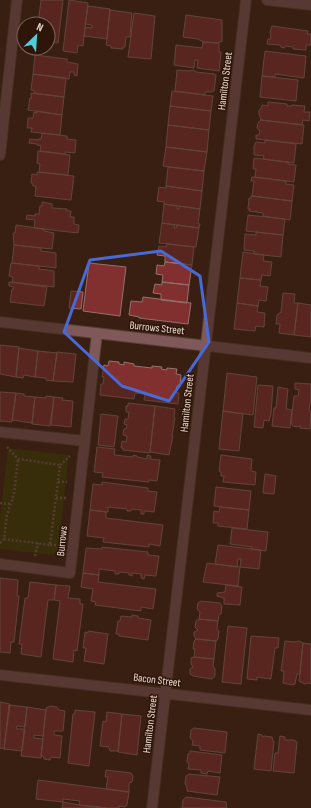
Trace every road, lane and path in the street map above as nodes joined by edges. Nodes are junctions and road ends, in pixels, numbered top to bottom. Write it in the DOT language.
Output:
graph roads {
  1 [pos="18,0"];
  2 [pos="246,0"];
  3 [pos="267,0"];
  4 [pos="311,6"];
  5 [pos="0,155"];
  6 [pos="0,322"];
  7 [pos="97,333"];
  8 [pos="206,345"];
  9 [pos="311,358"];
  10 [pos="0,432"];
  11 [pos="85,441"];
  12 [pos="4,444"];
  13 [pos="18,460"];
  14 [pos="0,503"];
  15 [pos="10,504"];
  16 [pos="4,539"];
  17 [pos="0,543"];
  18 [pos="0,564"];
  19 [pos="0,675"];
  20 [pos="166,694"];
  21 [pos="311,710"];
  22 [pos="152,808"];
  1 -- 5 [label="street"];
  2 -- 8 [label="street, Hamilton Street"];
  3 -- 4 [label="street"];
  6 -- 7 [label="street, Burrows Street"];
  7 -- 8 [label="street, Burrows Street"];
  7 -- 11 [label="street, Burrows"];
  8 -- 9 [label="street, Burrows Street"];
  8 -- 20 [label="street, Hamilton Street"];
  10 -- 11 [label="street"];
  11 -- 18 [label="street, Burrows"];
  12 -- 13 [label="path"];
  13 -- 15 [label="path"];
  13 -- 16 [label="path"];
  14 -- 15 [label="path"];
  15 -- 16 [label="path"];
  16 -- 17 [label="path"];
  19 -- 20 [label="street, Bacon Street"];
  20 -- 21 [label="street, Bacon Street"];
  20 -- 22 [label="street, Hamilton Street"];
}
